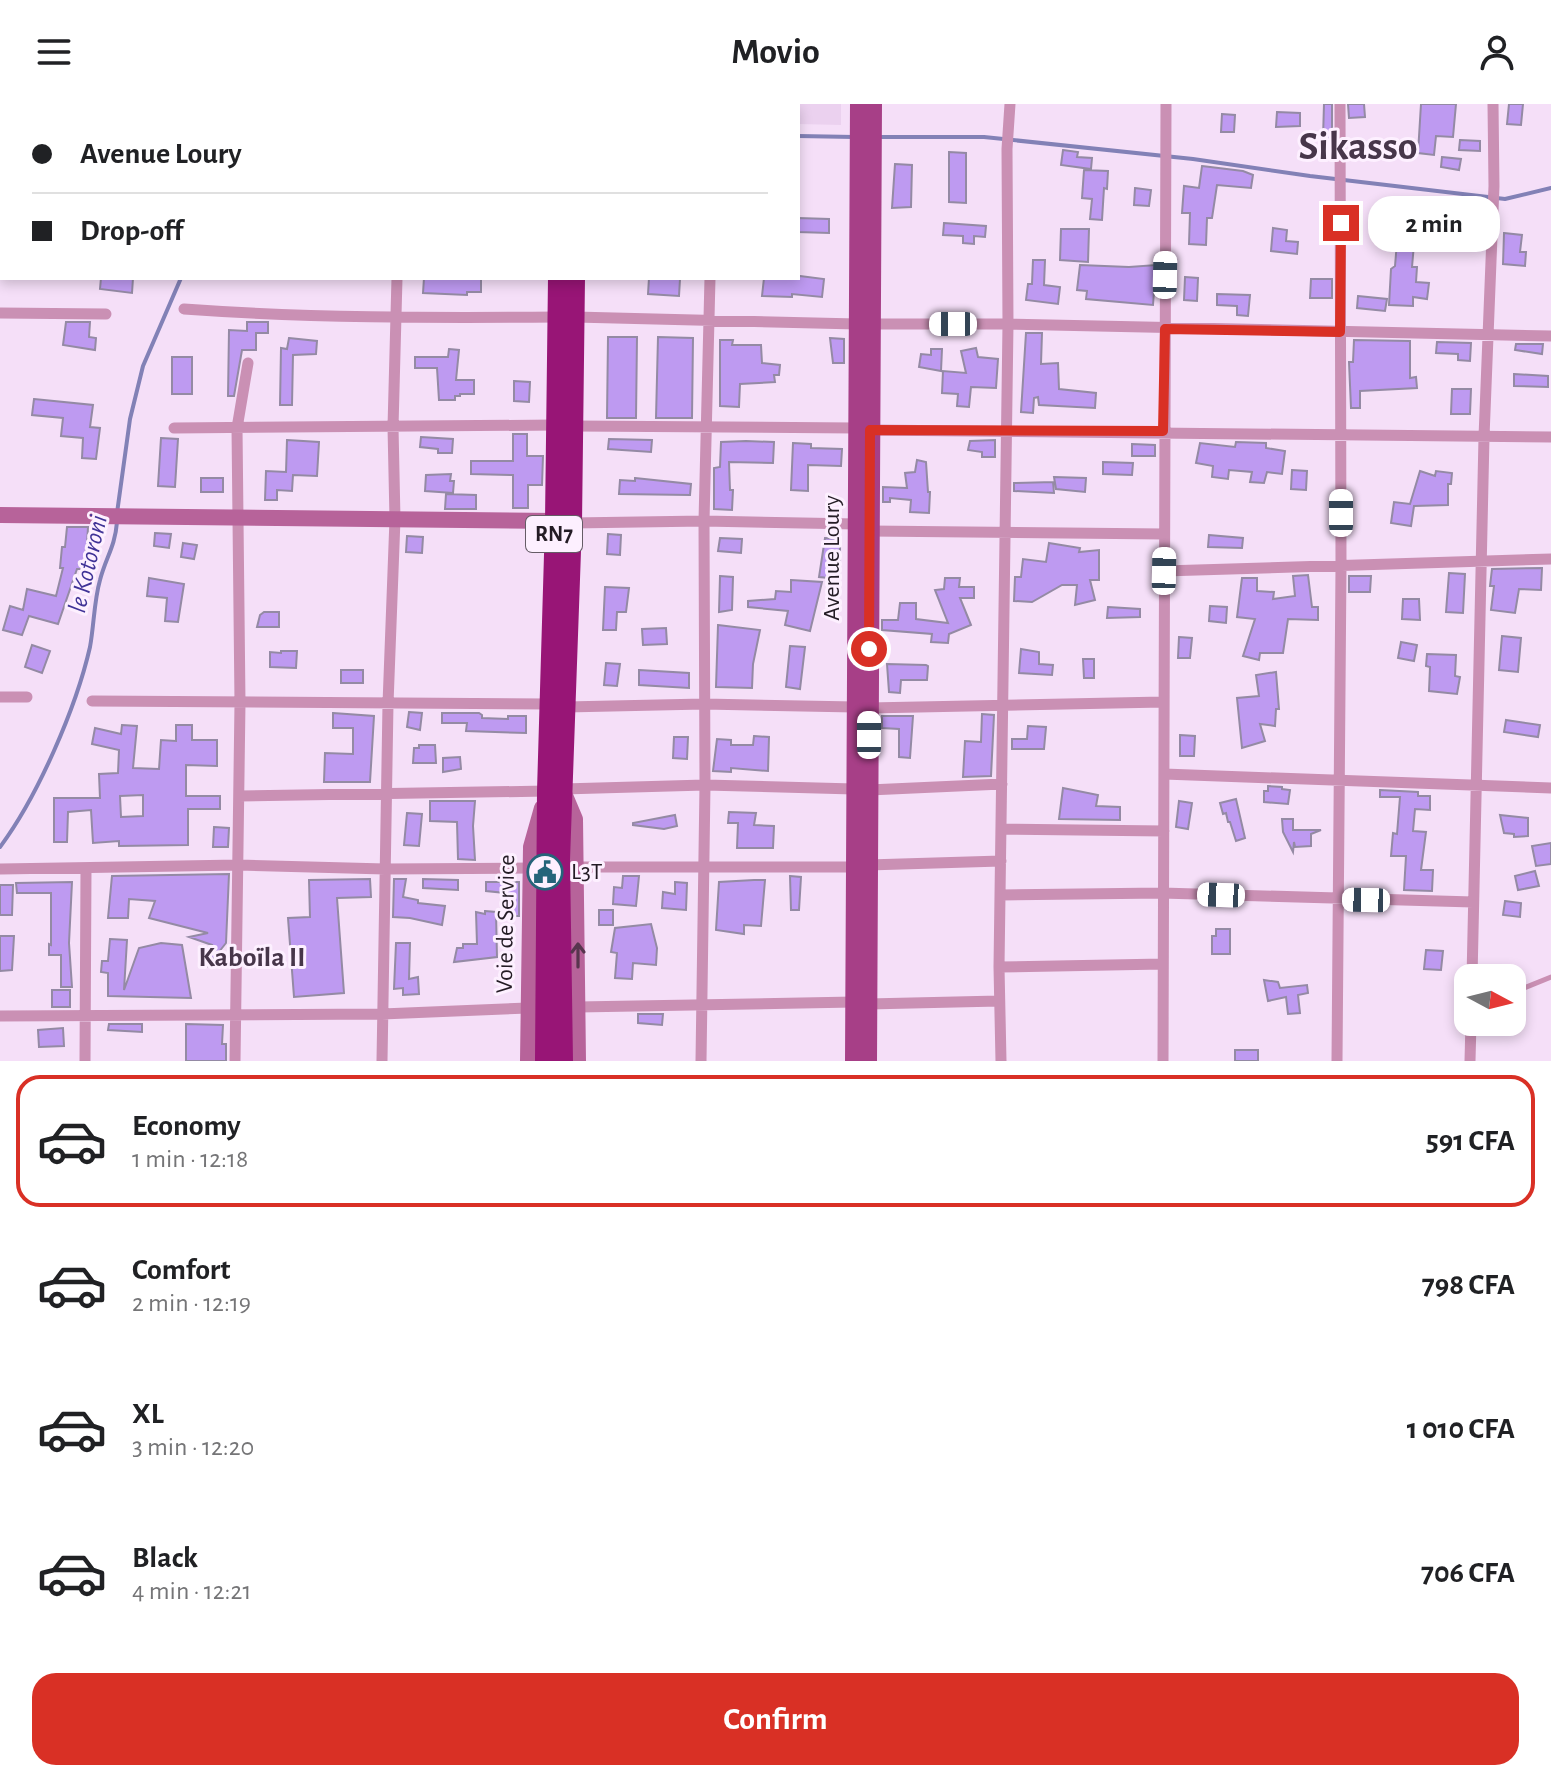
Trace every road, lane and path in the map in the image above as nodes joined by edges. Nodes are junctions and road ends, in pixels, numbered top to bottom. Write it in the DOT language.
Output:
graph roads {
  1 [pos="859,104"];
  2 [pos="873,104"];
  3 [pos="1010,104"];
  4 [pos="1166,104"];
  5 [pos="1340,104"];
  6 [pos="1493,104"];
  7 [pos="866,138"];
  8 [pos="397,280"];
  9 [pos="558,280"];
  10 [pos="575,280"];
  11 [pos="710,280"];
  12 [pos="184,309"];
  13 [pos="0,313"];
  14 [pos="106,314"];
  15 [pos="566,317"];
  16 [pos="395,318"];
  17 [pos="709,321"];
  18 [pos="864,324"];
  19 [pos="1008,324"];
  20 [pos="1165,329"];
  21 [pos="1340,332"];
  22 [pos="1487,334"];
  23 [pos="1551,336"];
  24 [pos="248,363"];
  25 [pos="565,425"];
  26 [pos="393,427"];
  27 [pos="174,428"];
  28 [pos="237,428"];
  29 [pos="707,428"];
  30 [pos="863,429"];
  31 [pos="1006,430"];
  32 [pos="1163,431"];
  33 [pos="1341,433"];
  34 [pos="1484,437"];
  35 [pos="1551,437"];
  36 [pos="0,515"];
  37 [pos="239,519"];
  38 [pos="395,519"];
  39 [pos="704,521"];
  40 [pos="564,522"];
  41 [pos="863,527"];
  42 [pos="1006,532"];
  43 [pos="1164,534"];
  44 [pos="1551,559"];
  45 [pos="1482,560"];
  46 [pos="1341,566"];
  47 [pos="1164,571"];
  48 [pos="0,697"];
  49 [pos="27,697"];
  50 [pos="92,701"];
  51 [pos="1163,702"];
  52 [pos="240,703"];
  53 [pos="388,704"];
  54 [pos="704,704"];
  55 [pos="557,706"];
  56 [pos="1004,706"];
  57 [pos="862,708"];
  58 [pos="1164,774"];
  59 [pos="1338,782"];
  60 [pos="1002,784"];
  61 [pos="705,785"];
  62 [pos="1474,786"];
  63 [pos="1551,788"];
  64 [pos="555,790"];
  65 [pos="861,790"];
  66 [pos="386,792"];
  67 [pos="239,796"];
  68 [pos="1003,829"];
  69 [pos="1164,831"];
  70 [pos="1001,861"];
  71 [pos="239,865"];
  72 [pos="861,866"];
  73 [pos="577,867"];
  74 [pos="702,867"];
  75 [pos="530,868"];
  76 [pos="1,869"];
  77 [pos="86,869"];
  78 [pos="385,869"];
  79 [pos="1162,893"];
  80 [pos="1001,895"];
  81 [pos="1339,900"];
  82 [pos="1473,902"];
  83 [pos="1163,964"];
  84 [pos="1472,964"];
  85 [pos="999,967"];
  86 [pos="1551,977"];
  87 [pos="1526,987"];
  88 [pos="999,1001"];
  89 [pos="700,1003"];
  90 [pos="861,1003"];
  91 [pos="578,1007"];
  92 [pos="528,1008"];
  93 [pos="86,1014"];
  94 [pos="382,1014"];
  95 [pos="237,1015"];
  96 [pos="0,1016"];
  97 [pos="1471,1036"];
  98 [pos="85,1061"];
  99 [pos="235,1061"];
  100 [pos="382,1061"];
  101 [pos="528,1061"];
  102 [pos="545,1061"];
  103 [pos="563,1061"];
  104 [pos="578,1061"];
  105 [pos="701,1061"];
  106 [pos="854,1061"];
  107 [pos="868,1061"];
  108 [pos="1001,1061"];
  109 [pos="1163,1061"];
  110 [pos="1337,1061"];
  111 [pos="1470,1061"];
  1 -- 7 [label="main road, Avenue Loury"];
  2 -- 7 [label="main road, Avenue Loury"];
  3 -- 19 [label="street"];
  4 -- 20 [label="street"];
  5 -- 21 [label="street"];
  6 -- 22 [label="street"];
  7 -- 18 [label="main road, Avenue Loury"];
  8 -- 16 [label="street"];
  9 -- 15 [label="highway, RN7"];
  10 -- 15 [label="highway, RN7"];
  11 -- 17 [label="street"];
  12 -- 16 [label="street"];
  13 -- 14 [label="street"];
  15 -- 16 [label="street"];
  15 -- 17 [label="street"];
  15 -- 25 [label="highway, RN7"];
  16 -- 26 [label="street"];
  17 -- 18 [label="street"];
  17 -- 29 [label="street"];
  18 -- 19 [label="street"];
  18 -- 30 [label="main road, Avenue Loury"];
  19 -- 20 [label="street"];
  19 -- 31 [label="street"];
  20 -- 21 [label="street"];
  20 -- 32 [label="street"];
  21 -- 22 [label="street"];
  21 -- 33 [label="street"];
  22 -- 23 [label="street"];
  22 -- 34 [label="street"];
  24 -- 28 [label="street"];
  25 -- 26 [label="street"];
  25 -- 29 [label="street"];
  25 -- 40 [label="highway, RN7"];
  26 -- 28 [label="street"];
  26 -- 38 [label="street"];
  27 -- 28 [label="street"];
  28 -- 37 [label="street"];
  29 -- 30 [label="street"];
  29 -- 39 [label="street"];
  30 -- 31 [label="street"];
  30 -- 41 [label="main road, Avenue Loury"];
  31 -- 32 [label="street"];
  31 -- 42 [label="street"];
  32 -- 33 [label="street"];
  32 -- 43 [label="street"];
  33 -- 34 [label="street"];
  33 -- 46 [label="street"];
  34 -- 35 [label="street"];
  34 -- 45 [label="street"];
  36 -- 37 [label="street"];
  37 -- 38 [label="street"];
  37 -- 52 [label="street"];
  38 -- 40 [label="street"];
  38 -- 53 [label="street"];
  39 -- 40 [label="street"];
  39 -- 41 [label="street"];
  39 -- 54 [label="street"];
  40 -- 55 [label="highway, RN7"];
  41 -- 42 [label="street"];
  41 -- 57 [label="main road, Avenue Loury"];
  42 -- 43 [label="street"];
  42 -- 56 [label="street"];
  43 -- 47 [label="street"];
  44 -- 45 [label="street"];
  45 -- 46 [label="street"];
  45 -- 62 [label="street"];
  46 -- 47 [label="street"];
  46 -- 59 [label="street"];
  47 -- 51 [label="street"];
  48 -- 49 [label="street"];
  50 -- 52 [label="street"];
  51 -- 56 [label="street"];
  51 -- 58 [label="street"];
  52 -- 53 [label="street"];
  52 -- 67 [label="street"];
  53 -- 55 [label="street"];
  53 -- 66 [label="street"];
  54 -- 55 [label="street"];
  54 -- 57 [label="street"];
  54 -- 61 [label="street"];
  55 -- 64 [label="highway, RN7"];
  56 -- 57 [label="street"];
  56 -- 60 [label="street"];
  57 -- 65 [label="main road, Avenue Loury"];
  58 -- 59 [label="street"];
  58 -- 69 [label="street"];
  59 -- 62 [label="street"];
  59 -- 81 [label="street"];
  60 -- 65 [label="street"];
  60 -- 68 [label="street"];
  61 -- 64 [label="street"];
  61 -- 65 [label="street"];
  61 -- 74 [label="street"];
  62 -- 63 [label="street"];
  62 -- 82 [label="street"];
  64 -- 66 [label="street"];
  64 -- 73 [label="street"];
  64 -- 75 [label="street, Voie de Service"];
  64 -- 102 [label="highway, RN7"];
  64 -- 103 [label="highway, RN7"];
  65 -- 72 [label="main road, Avenue Loury"];
  66 -- 67 [label="street"];
  66 -- 78 [label="street"];
  67 -- 71 [label="street"];
  68 -- 69 [label="street"];
  68 -- 70 [label="street"];
  69 -- 79 [label="street"];
  70 -- 72 [label="street"];
  70 -- 80 [label="street"];
  71 -- 77 [label="street"];
  71 -- 78 [label="street"];
  71 -- 95 [label="street"];
  72 -- 74 [label="street"];
  72 -- 90 [label="main road, Avenue Loury"];
  73 -- 74 [label="street"];
  91 -- 73 [label="street, one-way"];
  74 -- 89 [label="street"];
  75 -- 78 [label="street"];
  75 -- 92 [label="street, Voie de Service"];
  76 -- 77 [label="street"];
  77 -- 93 [label="street"];
  78 -- 94 [label="street"];
  79 -- 80 [label="street"];
  79 -- 81 [label="street"];
  79 -- 83 [label="street"];
  80 -- 85 [label="street"];
  81 -- 82 [label="street"];
  81 -- 110 [label="street"];
  82 -- 84 [label="street"];
  83 -- 85 [label="street"];
  83 -- 109 [label="street"];
  85 -- 88 [label="street"];
  86 -- 87 [label="lane"];
  88 -- 90 [label="street"];
  88 -- 108 [label="street"];
  89 -- 90 [label="street"];
  89 -- 91 [label="street"];
  89 -- 105 [label="street"];
  90 -- 106 [label="main road, Avenue Loury"];
  90 -- 107 [label="main road, Avenue Loury"];
  91 -- 104 [label="street"];
  92 -- 94 [label="street"];
  92 -- 101 [label="street, Voie de Service"];
  93 -- 95 [label="street"];
  93 -- 96 [label="street"];
  93 -- 98 [label="street"];
  94 -- 95 [label="street"];
  94 -- 100 [label="street"];
  95 -- 99 [label="street"];
  97 -- 111 [label="street"];
}
